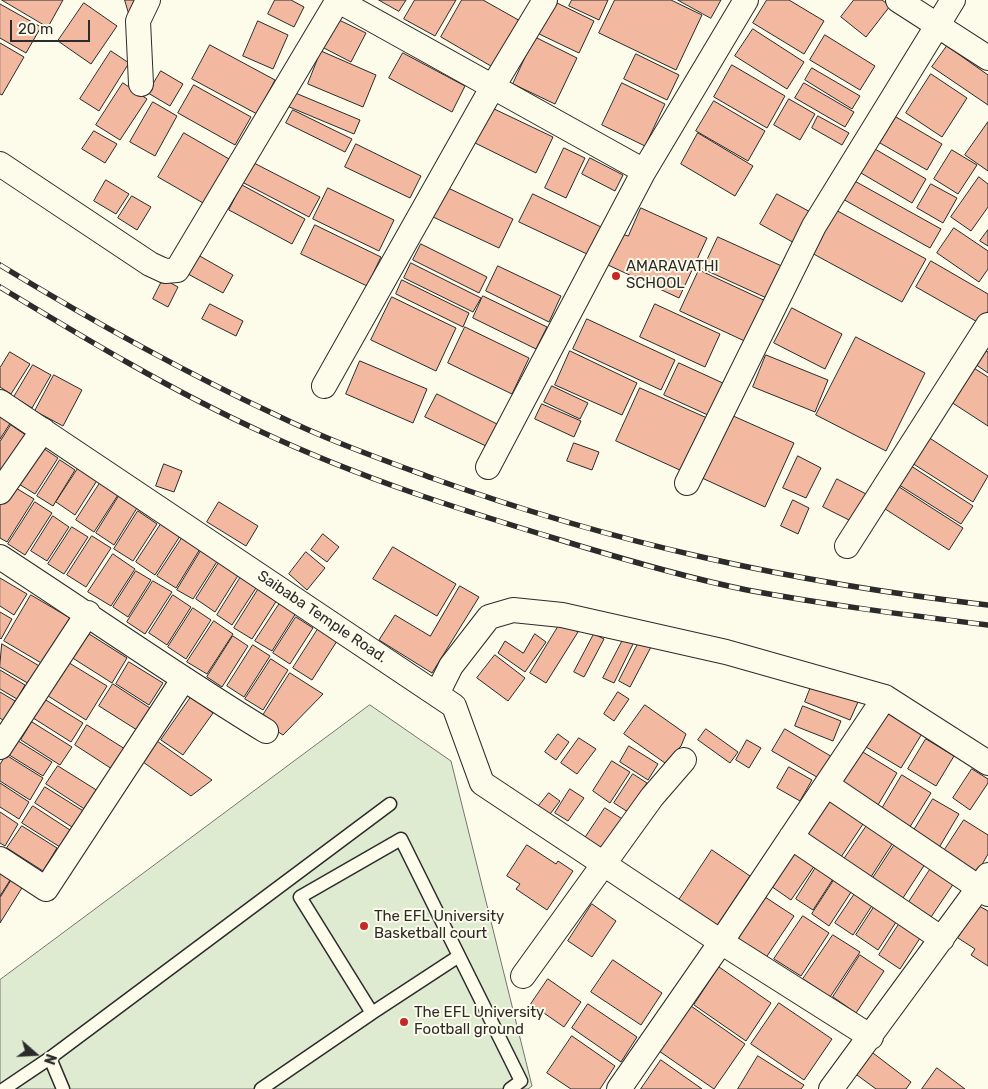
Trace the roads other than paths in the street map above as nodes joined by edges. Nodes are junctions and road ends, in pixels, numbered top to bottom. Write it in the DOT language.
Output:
graph roads {
  1 [pos="148,0"];
  2 [pos="338,0"];
  3 [pos="545,0"];
  4 [pos="746,0"];
  5 [pos="898,0"];
  6 [pos="953,0"];
  7 [pos="937,26"];
  8 [pos="988,58"];
  9 [pos="141,84"];
  10 [pos="492,88"];
  11 [pos="0,164"];
  12 [pos="644,171"];
  13 [pos="988,325"];
  14 [pos="324,386"];
  15 [pos="0,402"];
  16 [pos="43,430"];
  17 [pos="488,467"];
  18 [pos="687,483"];
  19 [pos="0,492"];
  20 [pos="847,546"];
  21 [pos="0,557"];
  22 [pos="88,613"];
  23 [pos="182,680"];
  24 [pos="437,694"];
  25 [pos="885,697"];
  26 [pos="266,731"];
  27 [pos="0,747"];
  28 [pos="684,760"];
  29 [pos="988,763"];
  30 [pos="827,785"];
  31 [pos="390,804"];
  32 [pos="791,837"];
  33 [pos="0,859"];
  34 [pos="603,864"];
  35 [pos="296,875"];
  36 [pos="985,885"];
  37 [pos="311,891"];
  38 [pos="942,938"];
  39 [pos="721,942"];
  40 [pos="459,956"];
  41 [pos="523,976"];
  42 [pos="372,1013"];
  43 [pos="871,1036"];
  44 [pos="50,1058"];
  45 [pos="4,1089"];
  46 [pos="63,1089"];
  47 [pos="261,1089"];
  48 [pos="510,1089"];
  49 [pos="619,1089"];
  50 [pos="831,1089"];
  1 -- 9 [label="street"];
  2 -- 10 [label="street"];
  2 -- 11 [label="street"];
  3 -- 10 [label="street"];
  4 -- 12 [label="street"];
  5 -- 7 [label="street"];
  6 -- 7 [label="street"];
  7 -- 8 [label="street"];
  7 -- 18 [label="street"];
  10 -- 12 [label="street"];
  10 -- 14 [label="street"];
  12 -- 17 [label="street"];
  13 -- 20 [label="street"];
  15 -- 16 [label="street, Saibaba Temple Road."];
  16 -- 19 [label="street"];
  16 -- 24 [label="street, Saibaba Temple Road."];
  21 -- 22 [label="street"];
  22 -- 23 [label="street"];
  22 -- 27 [label="street"];
  23 -- 26 [label="street"];
  23 -- 33 [label="street"];
  24 -- 25 [label="street"];
  24 -- 34 [label="street, Saibaba Temple Road."];
  25 -- 29 [label="street"];
  25 -- 30 [label="street"];
  28 -- 34 [label="street"];
  30 -- 32 [label="street"];
  30 -- 36 [label="street"];
  31 -- 35 [label="lane"];
  32 -- 38 [label="street"];
  32 -- 39 [label="street"];
  34 -- 39 [label="street, Saibaba Temple Road."];
  34 -- 41 [label="street"];
  35 -- 37 [label="lane"];
  35 -- 44 [label="lane"];
  36 -- 38 [label="street"];
  37 -- 40 [label="lane"];
  37 -- 42 [label="lane"];
  38 -- 43 [label="street"];
  39 -- 43 [label="street, Saibaba Temple Road."];
  39 -- 49 [label="street"];
  40 -- 42 [label="lane"];
  40 -- 48 [label="lane"];
  42 -- 47 [label="lane"];
  43 -- 50 [label="street"];
  44 -- 45 [label="lane"];
  44 -- 46 [label="lane"];
}
